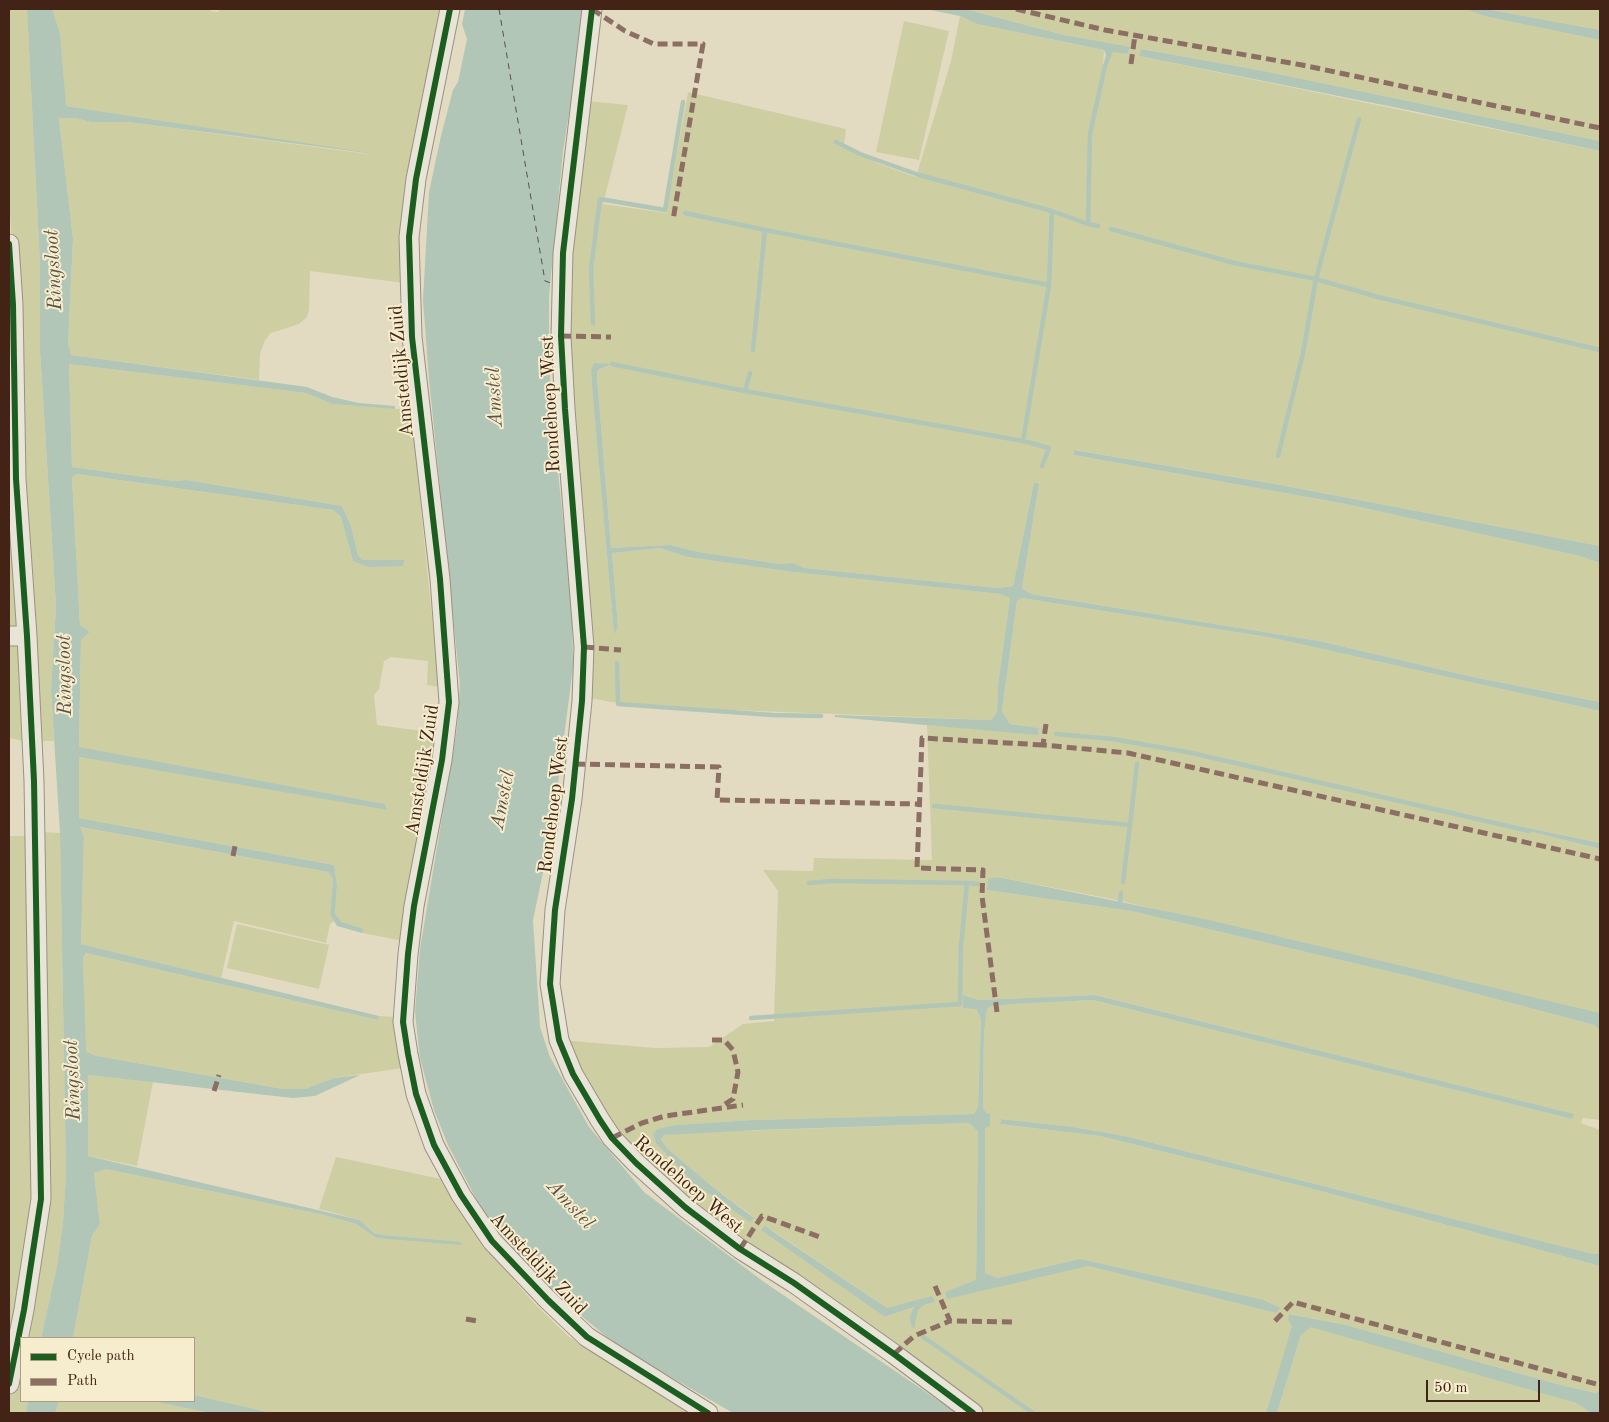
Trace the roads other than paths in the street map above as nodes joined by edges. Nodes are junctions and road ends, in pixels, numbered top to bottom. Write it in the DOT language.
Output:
graph roads {
  1 [pos="450,9"];
  2 [pos="592,9"];
  3 [pos="9,244"];
  4 [pos="16,479"];
  5 [pos="9,504"];
  6 [pos="18,636"];
  7 [pos="9,1384"];
  8 [pos="708,1413"];
  9 [pos="972,1413"];
  1 -- 8 [label="street, Amsteldijk Zuid"];
  2 -- 9 [label="street, Rondehoep West"];
  3 -- 4 [label="street"];
  4 -- 5 [label="street"];
  4 -- 6 [label="street"];
  6 -- 7 [label="street"];
}
